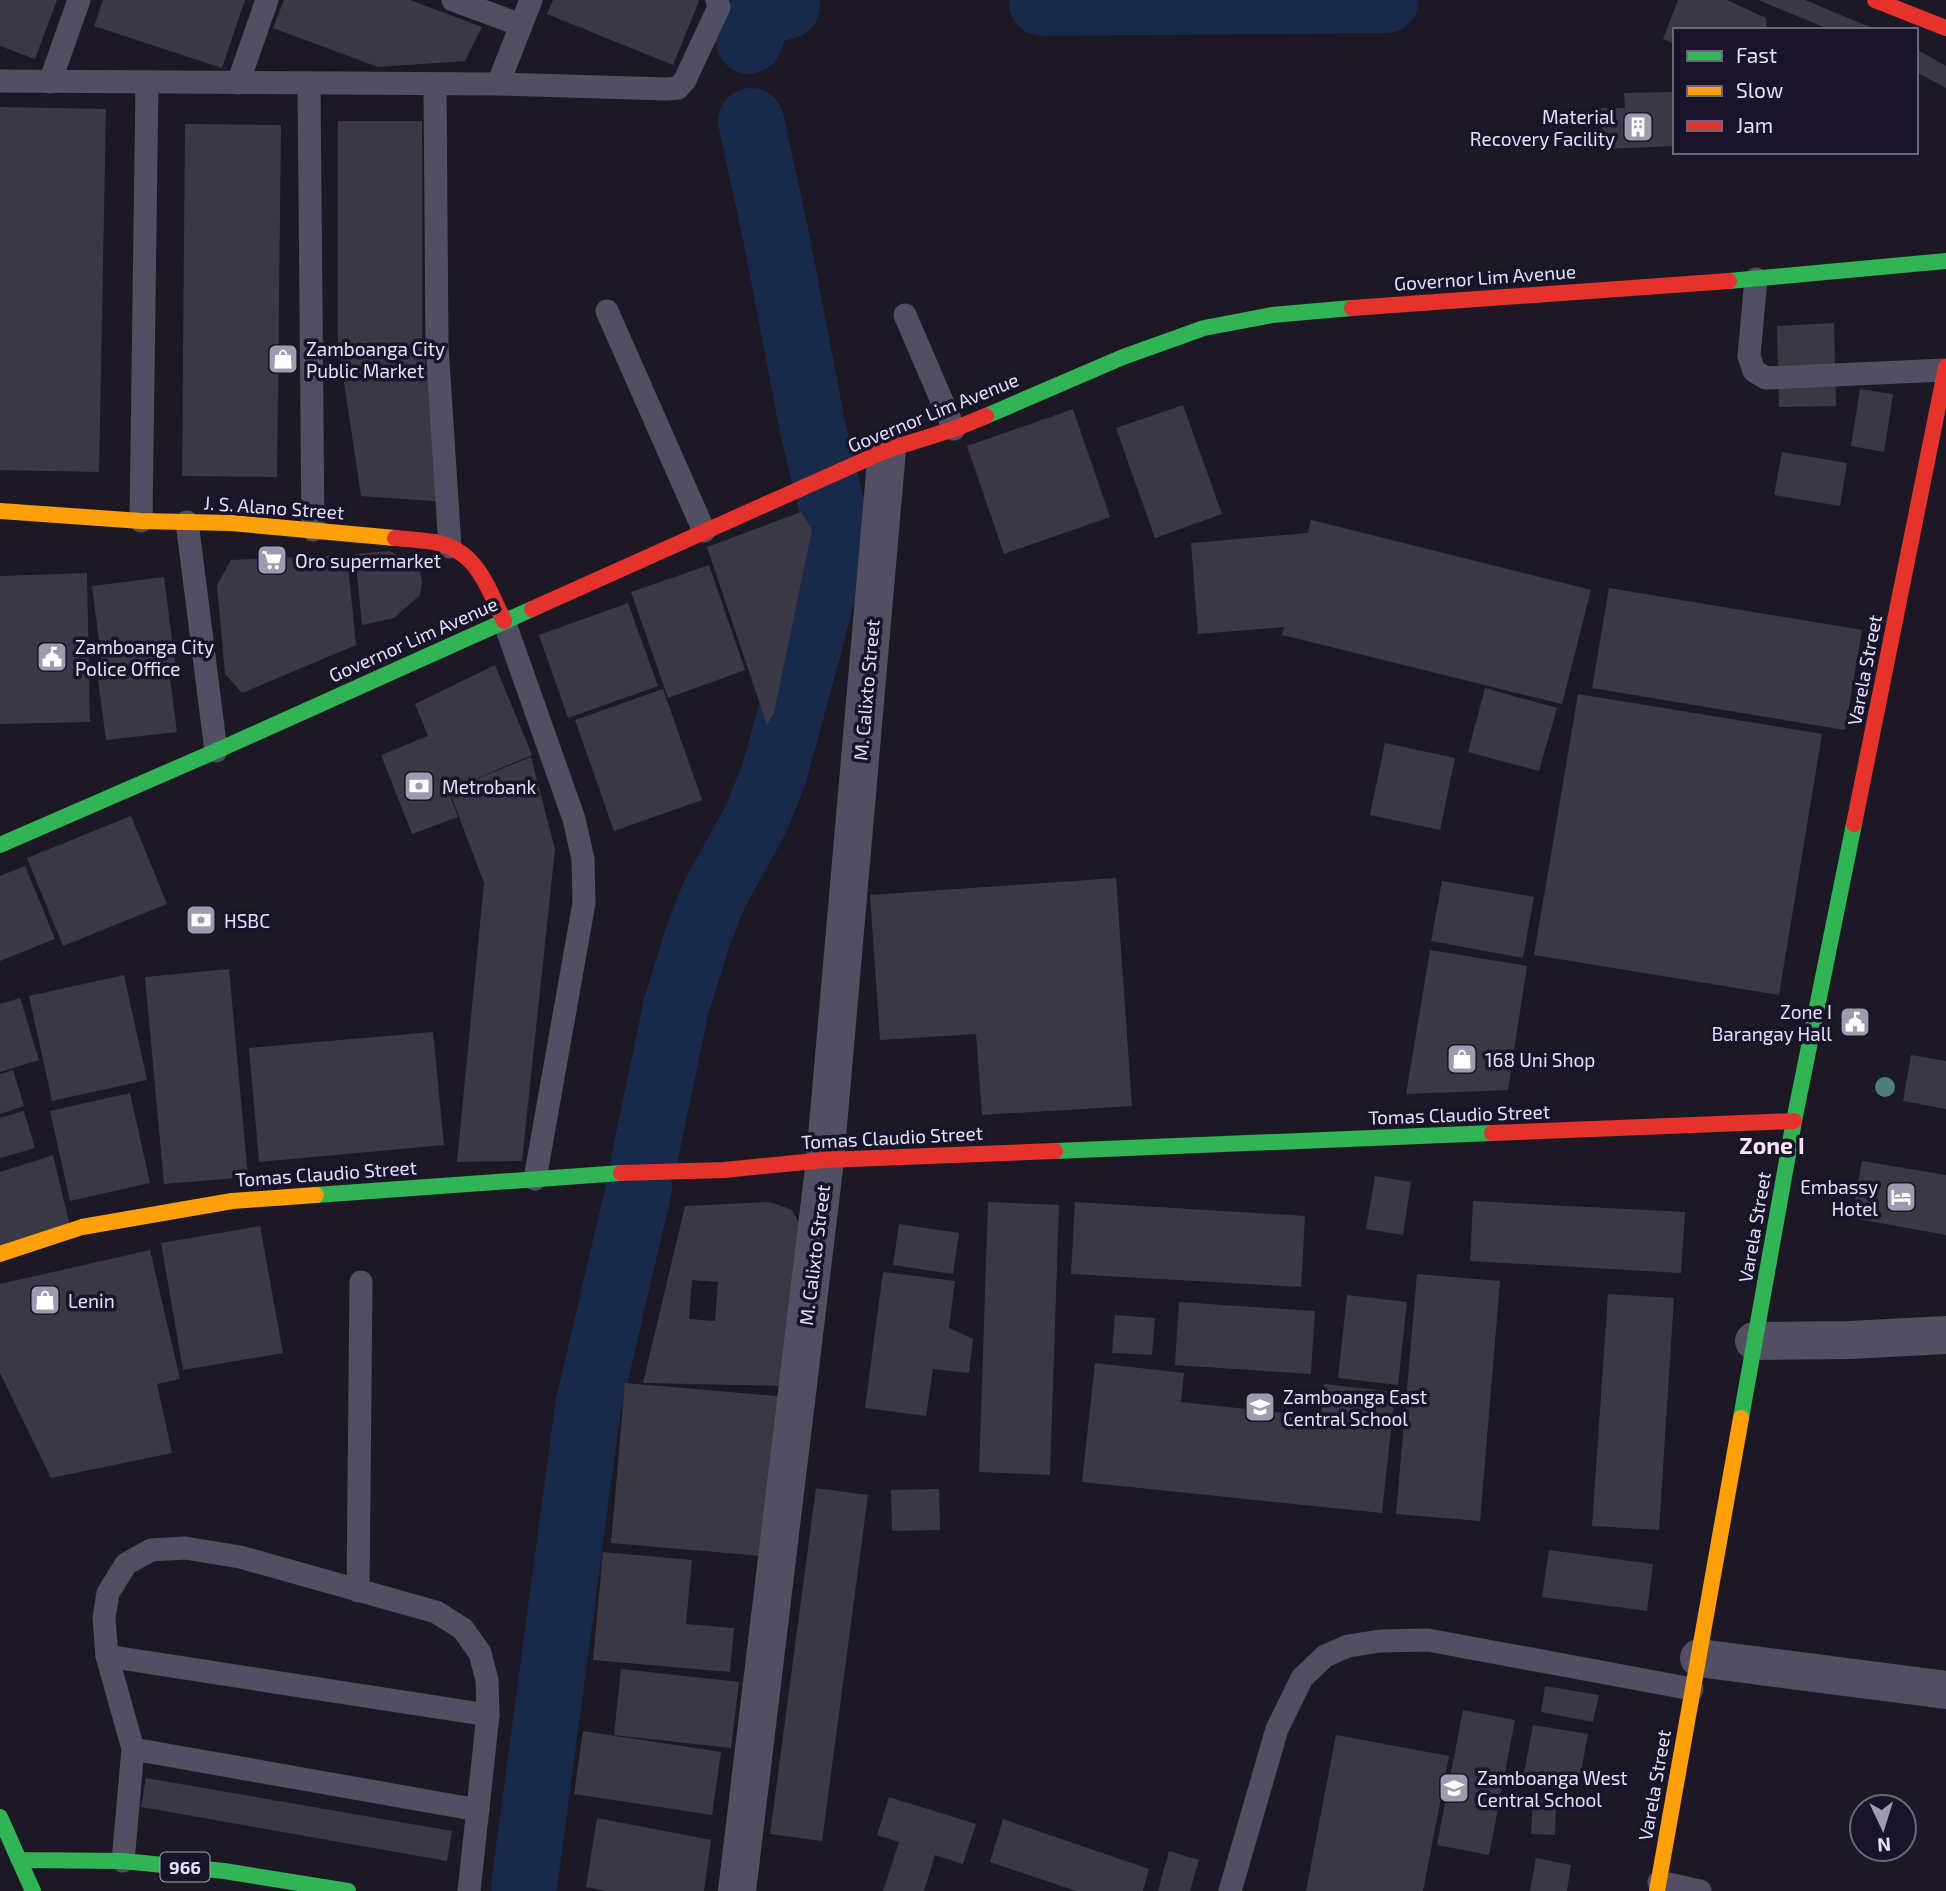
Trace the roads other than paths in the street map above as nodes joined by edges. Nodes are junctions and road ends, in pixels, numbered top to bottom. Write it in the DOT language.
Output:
graph roads {
  1 [pos="79,0"];
  2 [pos="267,0"];
  3 [pos="453,0"];
  4 [pos="531,0"];
  5 [pos="717,0"];
  6 [pos="1875,0"];
  7 [pos="521,25"];
  8 [pos="1946,28"];
  9 [pos="0,81"];
  10 [pos="50,82"];
  11 [pos="147,82"];
  12 [pos="237,83"];
  13 [pos="309,83"];
  14 [pos="435,84"];
  15 [pos="498,84"];
  16 [pos="1946,261"];
  17 [pos="1756,279"];
  18 [pos="607,311"];
  19 [pos="905,315"];
  20 [pos="1946,369"];
  21 [pos="954,429"];
  22 [pos="1939,437"];
  23 [pos="887,450"];
  24 [pos="0,511"];
  25 [pos="141,521"];
  26 [pos="187,522"];
  27 [pos="313,530"];
  28 [pos="704,531"];
  29 [pos="450,547"];
  30 [pos="504,621"];
  31 [pos="216,751"];
  32 [pos="0,845"];
  33 [pos="1794,1121"];
  34 [pos="825,1160"];
  35 [pos="535,1179"];
  36 [pos="0,1254"];
  37 [pos="361,1282"];
  38 [pos="1946,1335"];
  39 [pos="1754,1341"];
  40 [pos="358,1591"];
  41 [pos="107,1656"];
  42 [pos="1695,1673"];
  43 [pos="1946,1690"];
  44 [pos="488,1715"];
  45 [pos="133,1749"];
  46 [pos="478,1810"];
  47 [pos="0,1817"];
  48 [pos="19,1860"];
  49 [pos="123,1861"];
  50 [pos="1658,1887"];
  51 [pos="33,1891"];
  52 [pos="348,1891"];
  53 [pos="469,1891"];
  54 [pos="737,1891"];
  55 [pos="1230,1891"];
  56 [pos="1700,1891"];
  1 -- 10 [label="lane"];
  2 -- 12 [label="lane"];
  3 -- 7 [label="lane"];
  4 -- 7 [label="lane"];
  5 -- 15 [label="lane"];
  6 -- 8 [label="street"];
  7 -- 15 [label="lane"];
  9 -- 10 [label="lane"];
  10 -- 11 [label="lane"];
  11 -- 12 [label="lane"];
  11 -- 25 [label="lane"];
  12 -- 13 [label="lane"];
  13 -- 14 [label="lane"];
  13 -- 27 [label="lane"];
  14 -- 15 [label="lane"];
  14 -- 29 [label="lane"];
  16 -- 17 [label="street, Governor Lim Avenue"];
  17 -- 20 [label="lane"];
  17 -- 21 [label="street, Governor Lim Avenue"];
  18 -- 28 [label="lane"];
  19 -- 21 [label="lane"];
  20 -- 22 [label="street, Varela Street"];
  21 -- 23 [label="street, Governor Lim Avenue"];
  22 -- 33 [label="street, Varela Street"];
  23 -- 28 [label="street, Governor Lim Avenue"];
  23 -- 34 [label="street, M. Calixto Street"];
  24 -- 25 [label="street, J. S. Alano Street"];
  25 -- 26 [label="street, J. S. Alano Street"];
  26 -- 27 [label="street, J. S. Alano Street"];
  26 -- 31 [label="lane"];
  27 -- 29 [label="street, J. S. Alano Street"];
  28 -- 30 [label="street, Governor Lim Avenue"];
  29 -- 30 [label="street, J. S. Alano Street"];
  30 -- 31 [label="street, Governor Lim Avenue"];
  30 -- 35 [label="lane"];
  31 -- 32 [label="street, Governor Lim Avenue"];
  33 -- 34 [label="street, Tomas Claudio Street"];
  33 -- 39 [label="street, Varela Street"];
  34 -- 35 [label="street, Tomas Claudio Street"];
  34 -- 54 [label="street, M. Calixto Street"];
  35 -- 36 [label="street, Tomas Claudio Street"];
  37 -- 40 [label="lane"];
  38 -- 39 [label="street"];
  39 -- 42 [label="street, Varela Street"];
  40 -- 41 [label="lane"];
  40 -- 44 [label="lane"];
  41 -- 44 [label="lane"];
  41 -- 45 [label="lane"];
  42 -- 43 [label="street"];
  42 -- 50 [label="street, Varela Street"];
  42 -- 55 [label="lane"];
  44 -- 46 [label="lane"];
  45 -- 46 [label="lane"];
  45 -- 49 [label="lane"];
  46 -- 53 [label="lane"];
  47 -- 48 [label="street"];
  48 -- 49 [label="street, 966"];
  48 -- 51 [label="street"];
  49 -- 52 [label="street, 966"];
  50 -- 56 [label="lane"];
}
